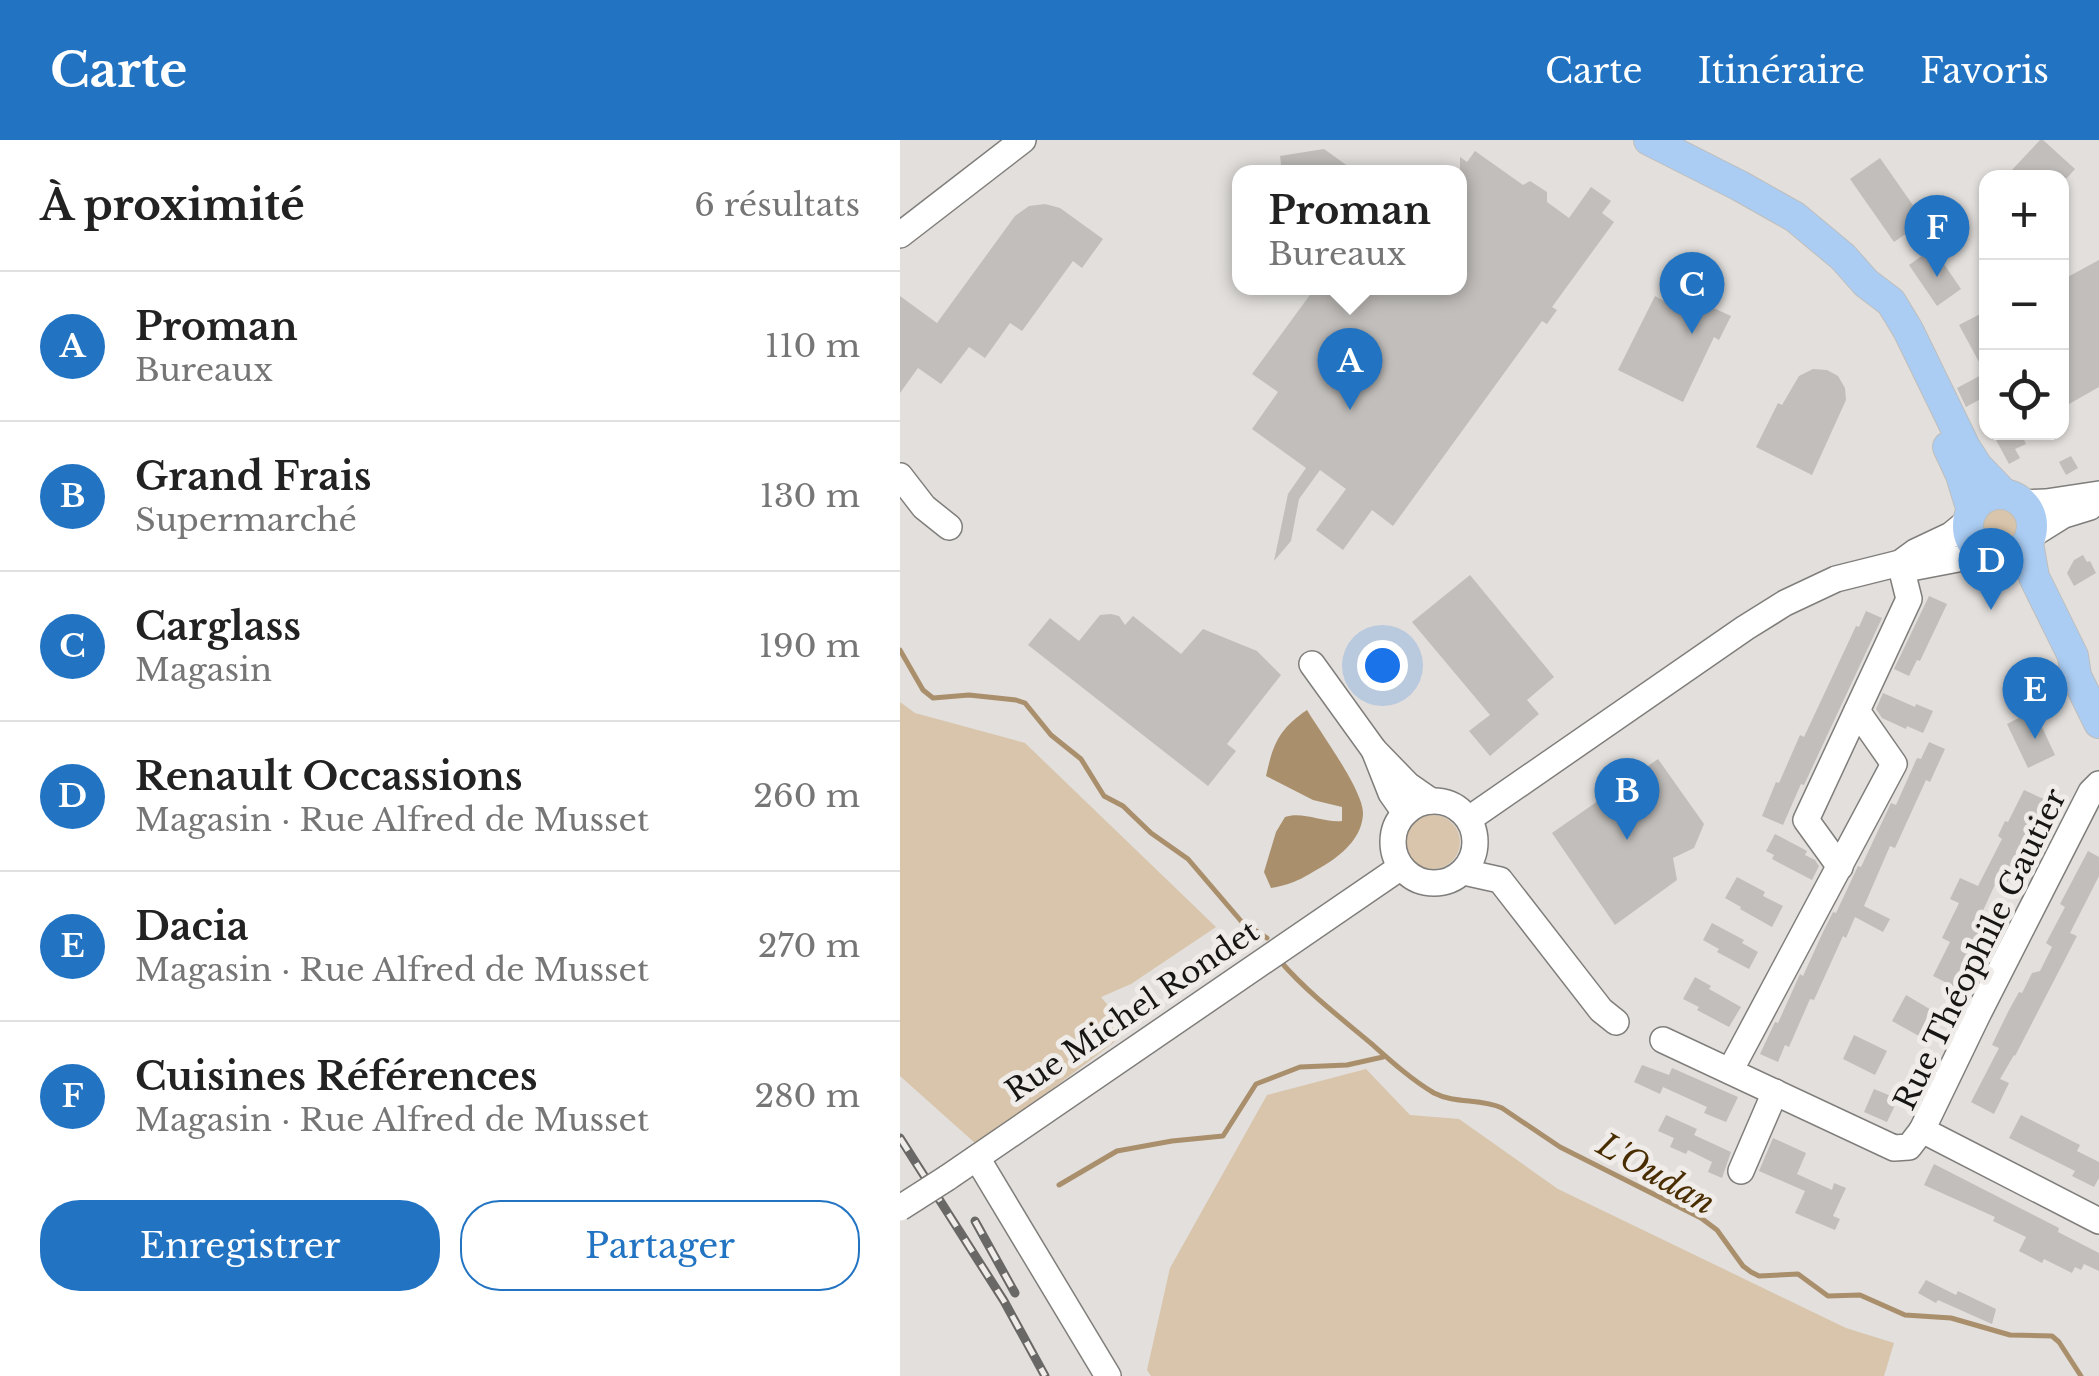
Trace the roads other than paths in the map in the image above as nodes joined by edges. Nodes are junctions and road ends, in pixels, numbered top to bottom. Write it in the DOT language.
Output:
graph roads {
  1 [pos="1022,140"];
  2 [pos="1649,140"];
  3 [pos="900,235"];
  4 [pos="1866,283"];
  5 [pos="900,476"];
  6 [pos="2099,494"];
  7 [pos="2013,498"];
  8 [pos="2099,506"];
  9 [pos="1970,516"];
  10 [pos="949,527"];
  11 [pos="2030,539"];
  12 [pos="1989,556"];
  13 [pos="1900,562"];
  14 [pos="1312,664"];
  15 [pos="2076,676"];
  16 [pos="1857,711"];
  17 [pos="2099,723"];
  18 [pos="1374,750"];
  19 [pos="2099,784"];
  20 [pos="1431,801"];
  21 [pos="1405,813"];
  22 [pos="1469,820"];
  23 [pos="1401,867"];
  24 [pos="1840,867"];
  25 [pos="1464,872"];
  26 [pos="1616,1022"];
  27 [pos="1664,1040"];
  28 [pos="1730,1070"];
  29 [pos="1775,1092"];
  30 [pos="1922,1130"];
  31 [pos="977,1158"];
  32 [pos="1741,1171"];
  33 [pos="900,1208"];
  34 [pos="2099,1221"];
  35 [pos="1108,1376"];
  1 -- 3 [label="street"];
  2 -- 4 [label="main road"];
  4 -- 7 [label="main road"];
  4 -- 9 [label="main road"];
  5 -- 10 [label="street"];
  6 -- 7 [label="street"];
  7 -- 9 [label="main road"];
  7 -- 11 [label="main road"];
  8 -- 11 [label="street"];
  9 -- 12 [label="main road"];
  9 -- 13 [label="street"];
  11 -- 12 [label="main road"];
  11 -- 15 [label="main road"];
  12 -- 13 [label="street"];
  12 -- 15 [label="main road"];
  13 -- 16 [label="street"];
  13 -- 22 [label="street"];
  14 -- 18 [label="street"];
  15 -- 17 [label="main road"];
  16 -- 24 [label="street"];
  16 -- 24 [label="street"];
  18 -- 20 [label="street"];
  18 -- 21 [label="street"];
  19 -- 30 [label="street, Rue Théophile Gautier"];
  20 -- 21 [label="street"];
  20 -- 22 [label="street"];
  21 -- 23 [label="street"];
  22 -- 25 [label="street"];
  23 -- 25 [label="street"];
  23 -- 31 [label="street, Rue Michel Rondet"];
  24 -- 28 [label="street"];
  25 -- 26 [label="street"];
  27 -- 28 [label="street"];
  28 -- 29 [label="street"];
  29 -- 30 [label="street"];
  29 -- 32 [label="street"];
  30 -- 34 [label="street, Rue Théophile Gautier"];
  31 -- 33 [label="street, Rue Michel Rondet, bridge"];
  31 -- 35 [label="street"];
}
